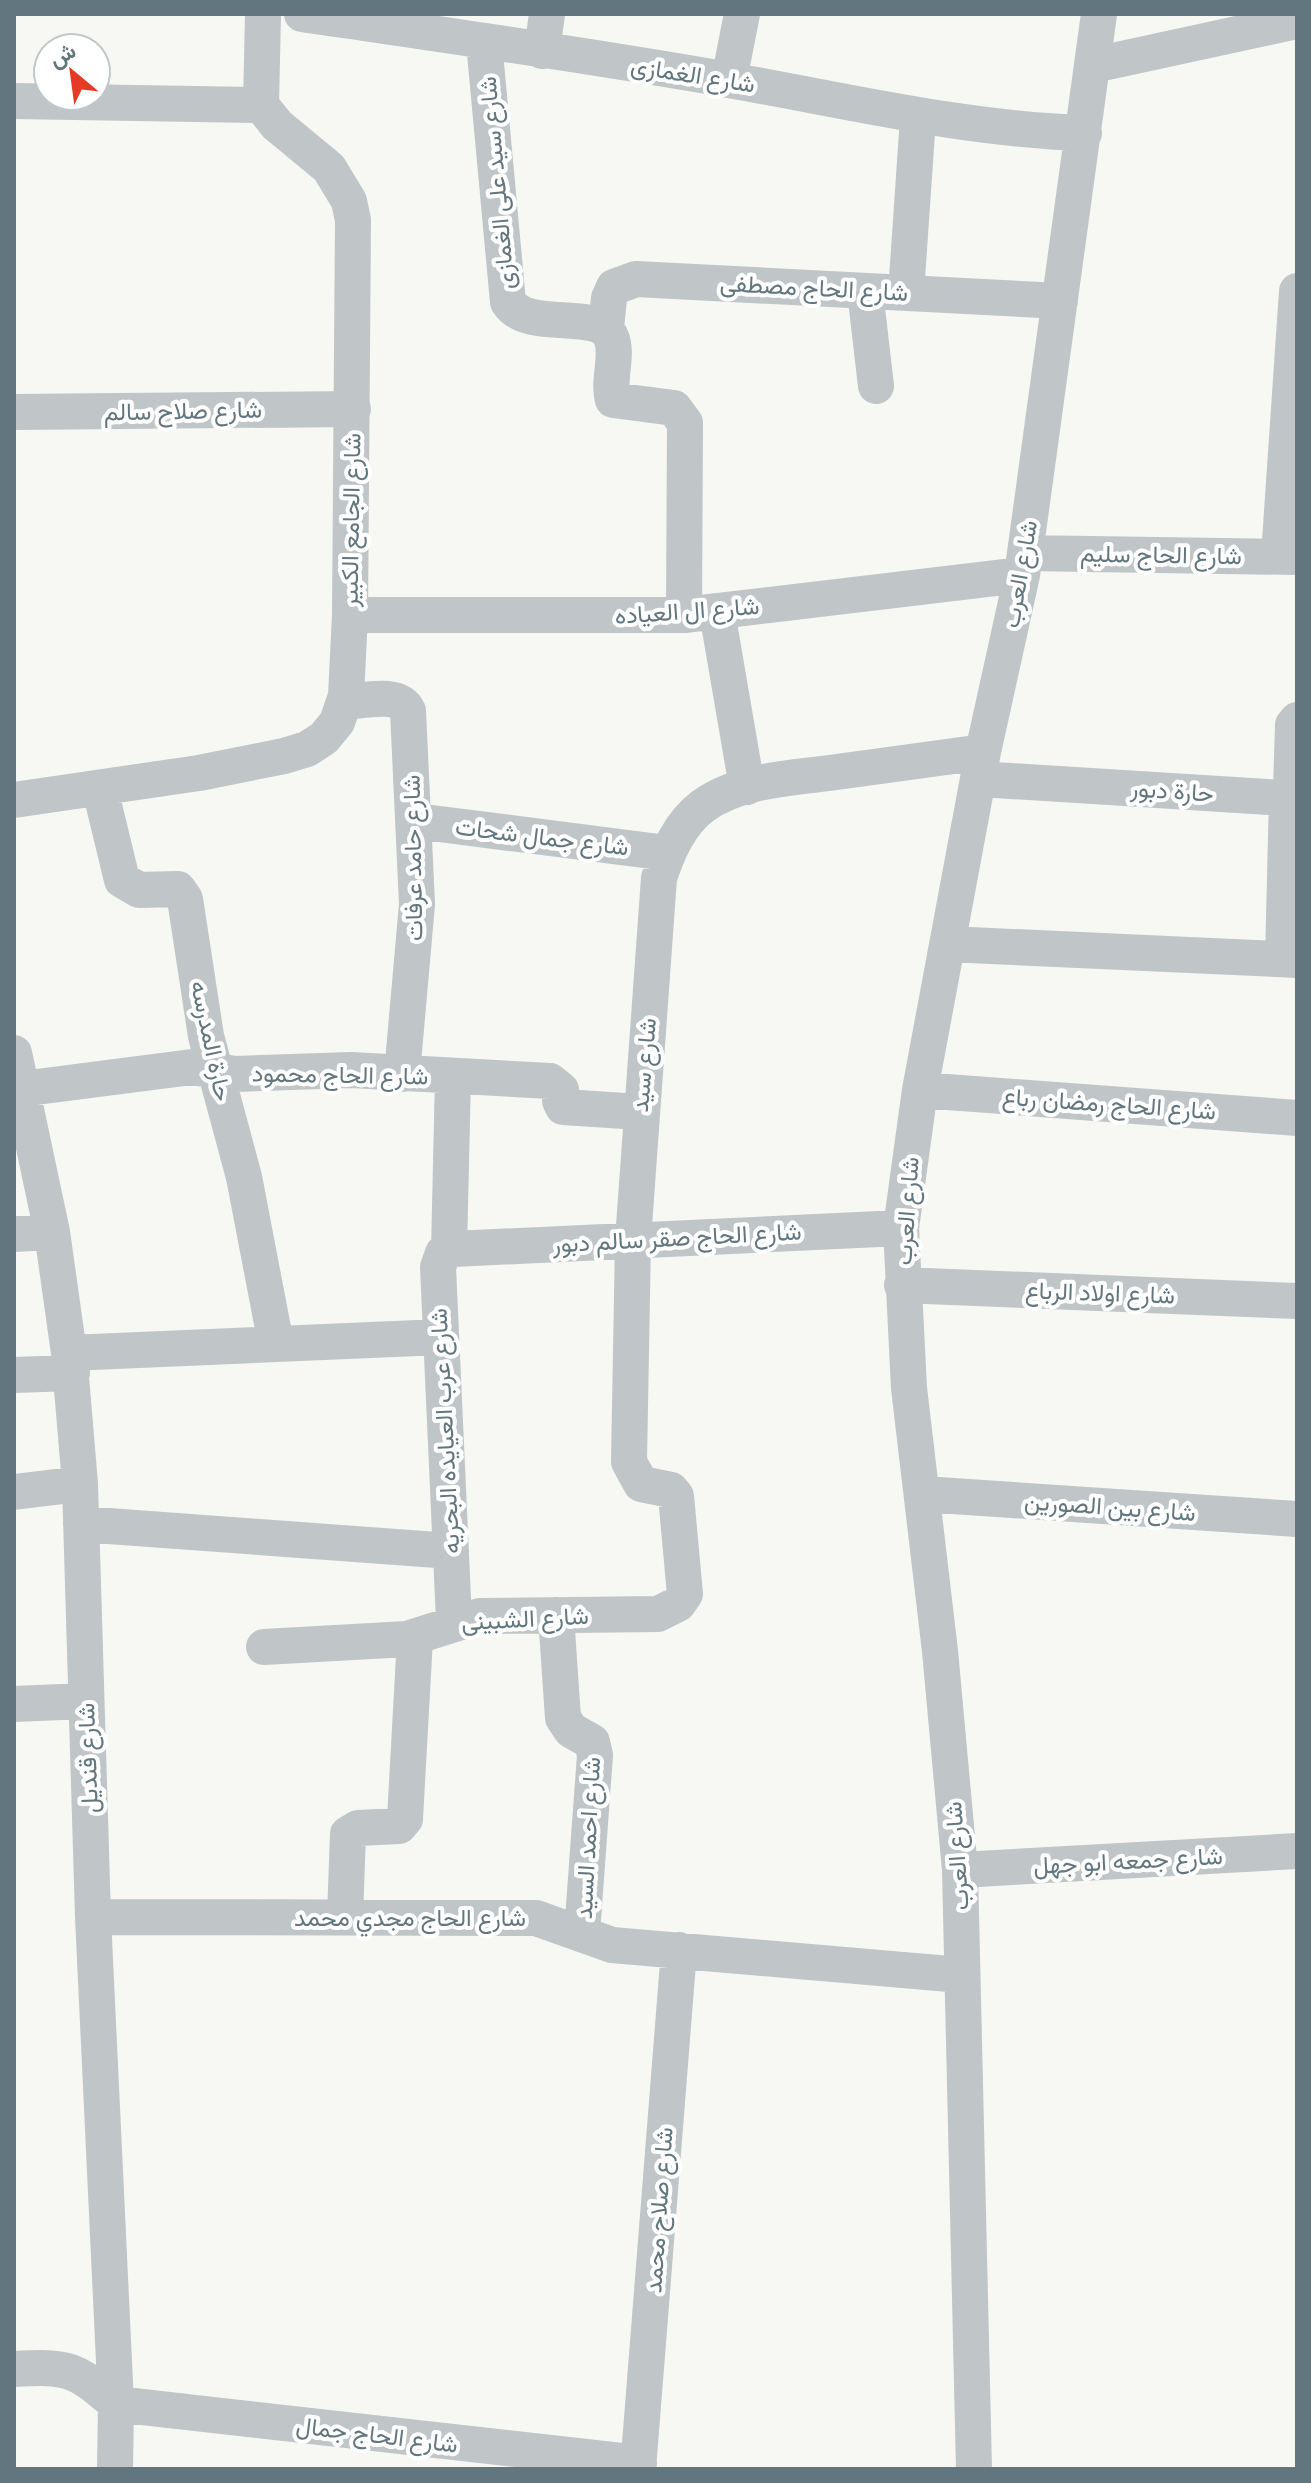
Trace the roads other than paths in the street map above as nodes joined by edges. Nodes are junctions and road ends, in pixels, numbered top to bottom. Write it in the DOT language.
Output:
graph roads {
  1 [pos="263,14"];
  2 [pos="547,14"];
  3 [pos="742,14"];
  4 [pos="1099,14"];
  5 [pos="324,16"];
  6 [pos="1297,21"];
  7 [pos="484,42"];
  8 [pos="542,51"];
  9 [pos="1094,65"];
  10 [pos="729,80"];
  11 [pos="14,101"];
  12 [pos="261,105"];
  13 [pos="918,118"];
  14 [pos="1084,133"];
  15 [pos="865,291"];
  16 [pos="1297,291"];
  17 [pos="906,293"];
  18 [pos="1060,301"];
  19 [pos="606,329"];
  20 [pos="876,386"];
  21 [pos="353,409"];
  22 [pos="14,412"];
  23 [pos="1288,556"];
  24 [pos="1024,564"];
  25 [pos="700,614"];
  26 [pos="350,615"];
  27 [pos="345,702"];
  28 [pos="1297,720"];
  29 [pos="981,765"];
  30 [pos="747,787"];
  31 [pos="100,789"];
  32 [pos="1287,796"];
  33 [pos="14,800"];
  34 [pos="416,821"];
  35 [pos="667,853"];
  36 [pos="948,944"];
  37 [pos="1290,959"];
  38 [pos="14,1053"];
  39 [pos="214,1071"];
  40 [pos="402,1074"];
  41 [pos="453,1077"];
  42 [pos="21,1089"];
  43 [pos="920,1090"];
  44 [pos="640,1112"];
  45 [pos="1297,1118"];
  46 [pos="901,1228"];
  47 [pos="52,1232"];
  48 [pos="14,1234"];
  49 [pos="633,1240"];
  50 [pos="451,1249"];
  51 [pos="902,1285"];
  52 [pos="1297,1301"];
  53 [pos="441,1337"];
  54 [pos="276,1344"];
  55 [pos="70,1363"];
  56 [pos="14,1375"];
  57 [pos="80,1484"];
  58 [pos="14,1492"];
  59 [pos="923,1494"];
  60 [pos="1297,1519"];
  61 [pos="81,1524"];
  62 [pos="451,1551"];
  63 [pos="685,1594"];
  64 [pos="556,1615"];
  65 [pos="454,1621"];
  66 [pos="415,1638"];
  67 [pos="264,1647"];
  68 [pos="86,1701"];
  69 [pos="14,1704"];
  70 [pos="1297,1851"];
  71 [pos="960,1870"];
  72 [pos="93,1917"];
  73 [pos="345,1917"];
  74 [pos="582,1933"];
  75 [pos="679,1950"];
  76 [pos="961,1975"];
  77 [pos="14,2369"];
  78 [pos="116,2404"];
  79 [pos="540,2461"];
  80 [pos="638,2466"];
  81 [pos="115,2469"];
  82 [pos="974,2469"];
  1 -- 12 [label="street"];
  2 -- 8 [label="street"];
  3 -- 10 [label="street"];
  4 -- 9 [label="street, شارع العرب"];
  5 -- 7 [label="street, شارع الغمازى"];
  6 -- 9 [label="street"];
  7 -- 8 [label="street, شارع الغمازى"];
  7 -- 19 [label="street, شارع سيد على الغمازى"];
  8 -- 10 [label="street, شارع الغمازى"];
  9 -- 14 [label="street, شارع العرب"];
  10 -- 13 [label="street, شارع الغمازى"];
  11 -- 12 [label="street"];
  12 -- 21 [label="street, شارع الجامع الكبير"];
  13 -- 14 [label="street, شارع الغمازى"];
  13 -- 17 [label="street"];
  14 -- 18 [label="street, شارع العرب"];
  15 -- 17 [label="street, شارع الحاج مصطفى"];
  15 -- 19 [label="street, شارع الحاج مصطفى"];
  15 -- 20 [label="street"];
  16 -- 23 [label="street"];
  17 -- 18 [label="street, شارع الحاج مصطفى"];
  18 -- 24 [label="street, شارع العرب"];
  19 -- 25 [label="street"];
  21 -- 22 [label="street, شارع صلاح سالم"];
  21 -- 26 [label="street, شارع الجامع الكبير"];
  23 -- 24 [label="street, شارع الحاج سليم"];
  24 -- 25 [label="street, شارع ال العياده"];
  24 -- 29 [label="street, شارع العرب"];
  25 -- 26 [label="street, شارع ال العياده"];
  25 -- 30 [label="street"];
  26 -- 27 [label="street, شارع الجامع الكبير"];
  27 -- 31 [label="street, شارع الجامع الكبير"];
  27 -- 34 [label="street, شارع حامد عرفات"];
  28 -- 32 [label="street"];
  29 -- 30 [label="street, شارع سيد"];
  29 -- 32 [label="street, حارة دبور"];
  29 -- 36 [label="street, شارع العرب"];
  30 -- 35 [label="street, شارع سيد"];
  31 -- 33 [label="street, شارع الجامع الكبير"];
  31 -- 39 [label="street, حارة المدرسه"];
  32 -- 37 [label="street"];
  34 -- 35 [label="street, شارع جمال شحات"];
  34 -- 40 [label="street, شارع حامد عرفات"];
  35 -- 44 [label="street, شارع سيد"];
  36 -- 37 [label="street"];
  36 -- 43 [label="street, شارع العرب"];
  38 -- 42 [label="street, شارع قنديل"];
  39 -- 40 [label="street, شارع الحاج محمود"];
  39 -- 42 [label="street, شارع الحاج محمود"];
  39 -- 54 [label="street, حارة المدرسه"];
  40 -- 41 [label="street, شارع الحاج محمود"];
  41 -- 44 [label="street, شارع الحاج محمود"];
  41 -- 50 [label="street, شارع عرب العيايده البحريه"];
  42 -- 47 [label="street, شارع قنديل"];
  43 -- 45 [label="street, شارع الحاج رمضان رباع"];
  43 -- 46 [label="street, شارع العرب"];
  44 -- 49 [label="street, شارع سيد"];
  46 -- 49 [label="street, شارع الحاج صقر سالم دبور"];
  46 -- 51 [label="street, شارع العرب"];
  47 -- 48 [label="street"];
  47 -- 55 [label="street, شارع قنديل"];
  49 -- 50 [label="street, شارع الحاج صقر سالم دبور"];
  49 -- 63 [label="street, شارع سيد"];
  50 -- 53 [label="street, شارع عرب العيايده البحريه"];
  51 -- 52 [label="street, شارع اولاد الرباع"];
  51 -- 59 [label="street, شارع العرب"];
  53 -- 54 [label="street"];
  53 -- 62 [label="street, شارع عرب العيايده البحريه"];
  54 -- 55 [label="street"];
  55 -- 56 [label="street"];
  55 -- 57 [label="street, شارع قنديل"];
  57 -- 58 [label="street"];
  57 -- 61 [label="street, شارع قنديل"];
  59 -- 60 [label="street, شارع بين الصورين"];
  59 -- 71 [label="street, شارع العرب"];
  61 -- 62 [label="street"];
  61 -- 68 [label="street, شارع قنديل"];
  62 -- 65 [label="street, شارع عرب العيايده البحريه"];
  63 -- 64 [label="street, شارع الشبينى"];
  64 -- 65 [label="street, شارع الشبينى"];
  64 -- 74 [label="street, شارع احمد السيد"];
  65 -- 66 [label="street, شارع الشبينى"];
  66 -- 67 [label="street, شارع الشبينى"];
  66 -- 73 [label="street"];
  68 -- 69 [label="street"];
  68 -- 72 [label="street, شارع قنديل"];
  70 -- 71 [label="street, شارع جمعه ابو جهل"];
  71 -- 76 [label="street, شارع العرب"];
  72 -- 73 [label="street, شارع الحاج مجدي محمد"];
  72 -- 78 [label="street, شارع قنديل"];
  73 -- 74 [label="street, شارع الحاج مجدي محمد"];
  74 -- 75 [label="street, شارع الحاج مجدي محمد"];
  75 -- 76 [label="street, شارع الحاج مجدي محمد"];
  75 -- 80 [label="street, شارع صلاح محمد"];
  76 -- 82 [label="street, شارع العرب"];
  77 -- 78 [label="street"];
  78 -- 79 [label="street, شارع الحاج جمال"];
  78 -- 81 [label="street, شارع قنديل"];
  79 -- 80 [label="street, شارع الحاج جمال"];
}
